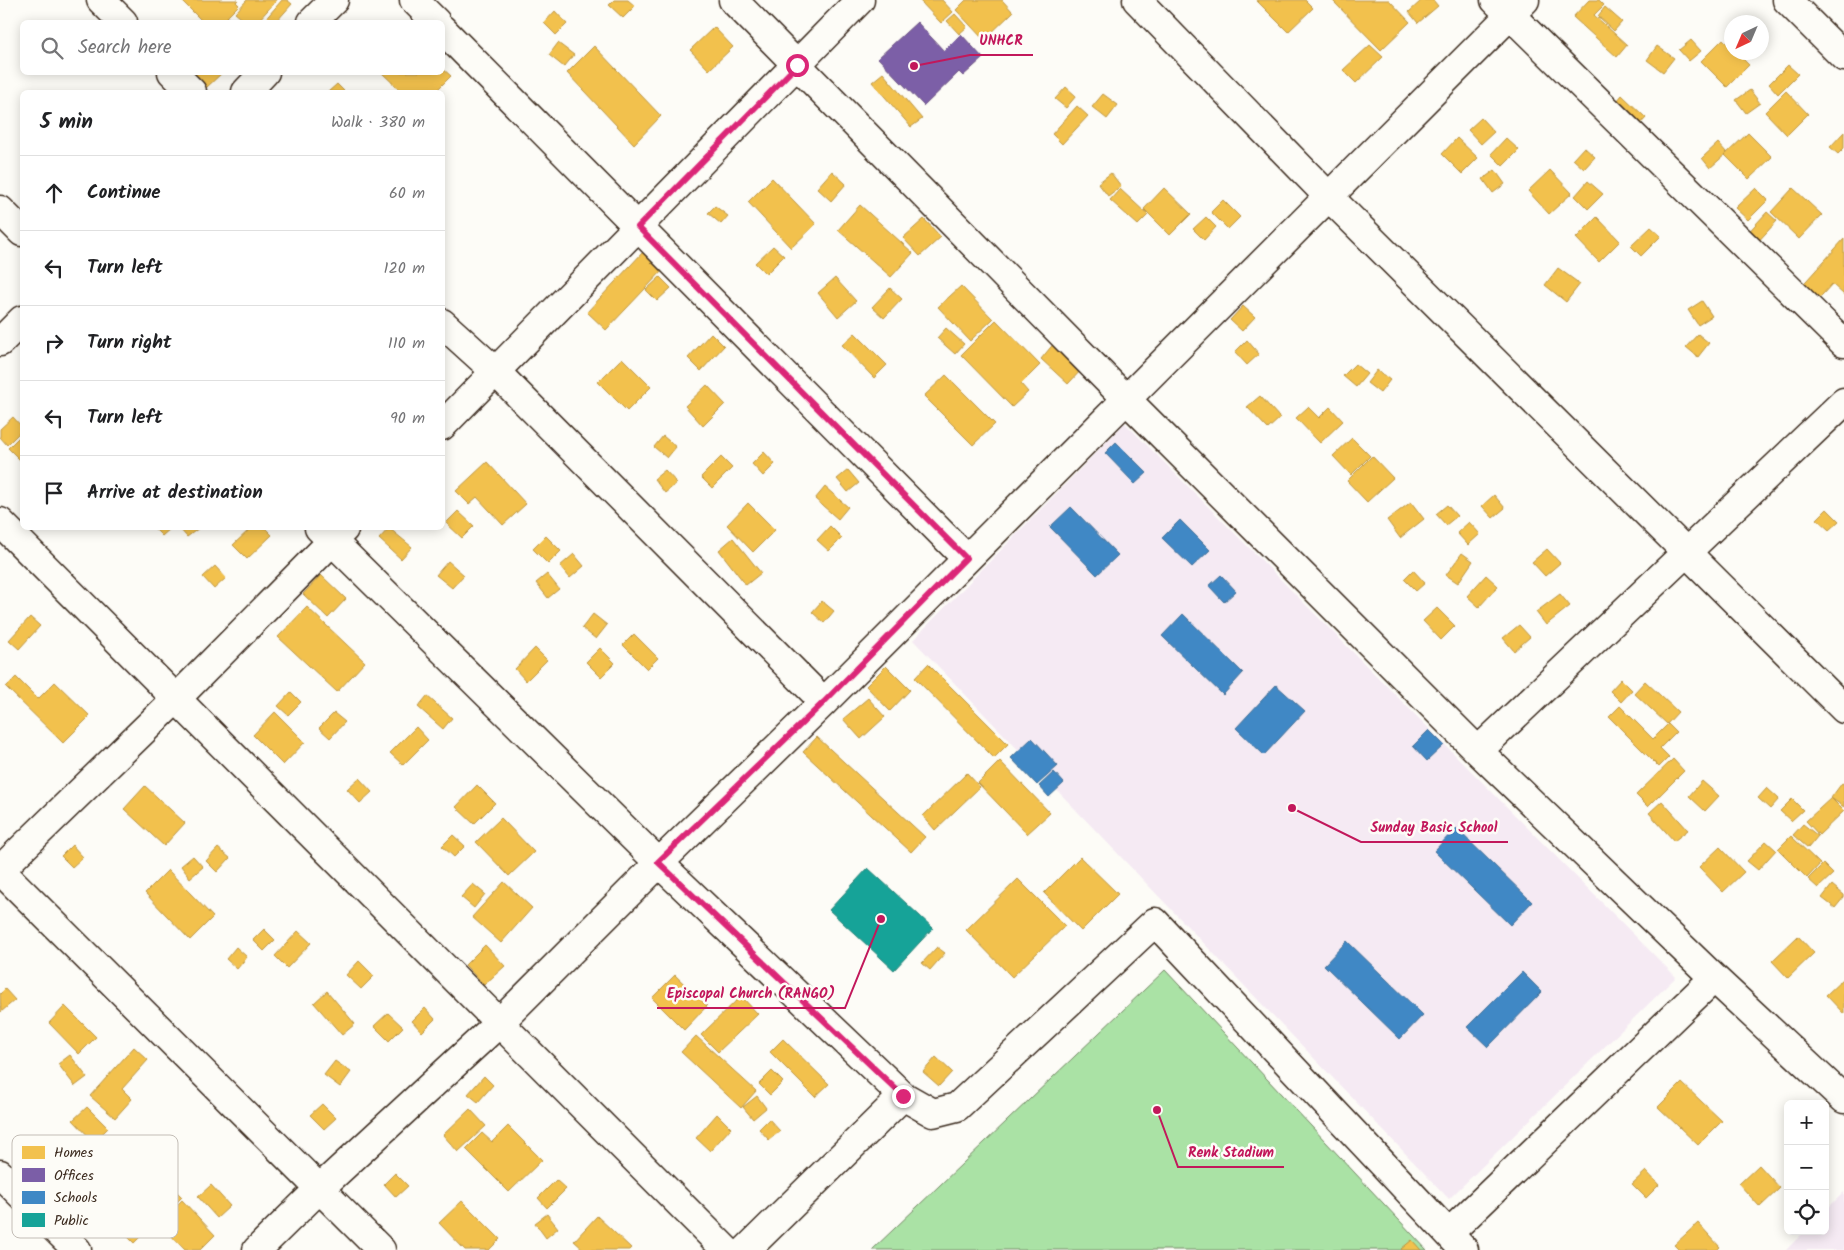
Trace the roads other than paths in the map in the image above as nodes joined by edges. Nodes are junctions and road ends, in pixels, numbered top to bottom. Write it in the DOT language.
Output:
graph roads {
  1 [pos="101,0"];
  2 [pos="334,0"];
  3 [pos="414,0"];
  4 [pos="733,0"];
  5 [pos="860,0"];
  6 [pos="1137,0"];
  7 [pos="1787,0"];
  8 [pos="1510,5"];
  9 [pos="121,20"];
  10 [pos="314,20"];
  11 [pos="434,20"];
  12 [pos="445,32"];
  13 [pos="1844,57"];
  14 [pos="797,65"];
  15 [pos="175,75"];
  16 [pos="262,75"];
  17 [pos="190,90"];
  18 [pos="248,90"];
  19 [pos="1329,197"];
  20 [pos="0,210"];
  21 [pos="638,227"];
  22 [pos="20,230"];
  23 [pos="20,322"];
  24 [pos="445,326"];
  25 [pos="0,342"];
  26 [pos="1844,343"];
  27 [pos="495,371"];
  28 [pos="1126,399"];
  29 [pos="1844,402"];
  30 [pos="445,423"];
  31 [pos="0,522"];
  32 [pos="332,532"];
  33 [pos="1687,552"];
  34 [pos="966,558"];
  35 [pos="176,698"];
  36 [pos="824,702"];
  37 [pos="1844,709"];
  38 [pos="1478,751"];
  39 [pos="658,862"];
  40 [pos="1714,978"];
  41 [pos="500,1022"];
  42 [pos="903,1096"];
  43 [pos="1844,1099"];
  44 [pos="0,1174"];
  45 [pos="12,1186"];
  46 [pos="319,1189"];
  47 [pos="65,1238"];
  48 [pos="1456,1242"];
  49 [pos="77,1250"];
  50 [pos="257,1250"];
  51 [pos="381,1250"];
  52 [pos="726,1250"];
  53 [pos="746,1250"];
  1 -- 9 [label="street"];
  2 -- 10 [label="street"];
  3 -- 11 [label="street"];
  4 -- 14 [label="street"];
  5 -- 14 [label="street"];
  6 -- 19 [label="street"];
  7 -- 13 [label="street"];
  8 -- 19 [label="street"];
  8 -- 26 [label="street"];
  12 -- 21 [label="street"];
  14 -- 21 [label="street"];
  14 -- 28 [label="street"];
  15 -- 17 [label="street"];
  16 -- 18 [label="street"];
  19 -- 28 [label="street"];
  19 -- 33 [label="street"];
  20 -- 22 [label="street"];
  21 -- 27 [label="street"];
  21 -- 34 [label="street"];
  23 -- 25 [label="street"];
  24 -- 27 [label="street"];
  27 -- 30 [label="street"];
  27 -- 36 [label="street"];
  28 -- 34 [label="street"];
  28 -- 38 [label="street"];
  29 -- 33 [label="street"];
  31 -- 35 [label="street"];
  32 -- 35 [label="street"];
  32 -- 39 [label="street"];
  33 -- 37 [label="street"];
  33 -- 38 [label="street"];
  34 -- 36 [label="street"];
  35 -- 41 [label="street"];
  35 -- 46 [label="street"];
  36 -- 39 [label="street"];
  38 -- 40 [label="street"];
  39 -- 41 [label="street"];
  39 -- 42 [label="street"];
  40 -- 43 [label="street"];
  40 -- 48 [label="street"];
  41 -- 46 [label="street"];
  41 -- 52 [label="street"];
  42 -- 48 [label="street"];
  42 -- 53 [label="street"];
  44 -- 45 [label="street"];
  46 -- 50 [label="street"];
  46 -- 51 [label="street"];
  47 -- 49 [label="street"];
}
